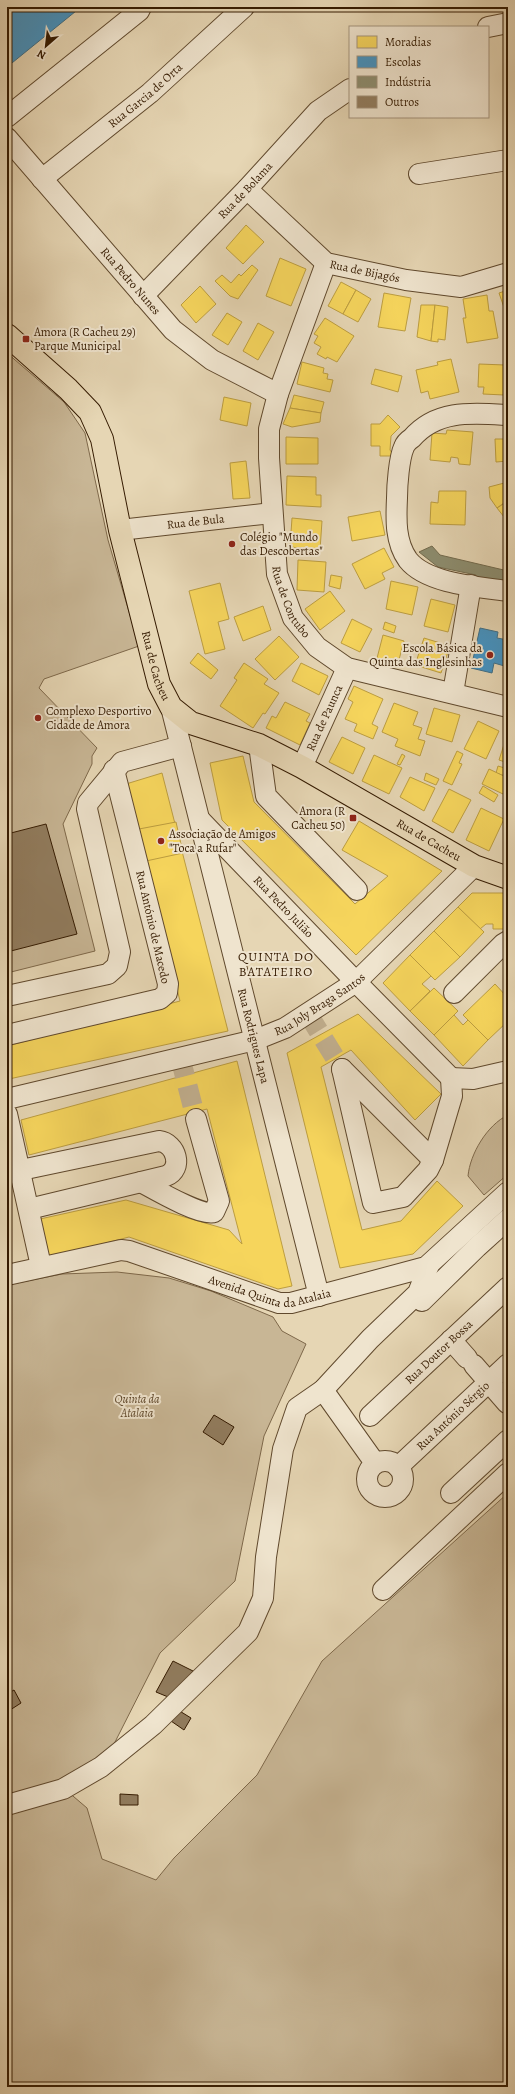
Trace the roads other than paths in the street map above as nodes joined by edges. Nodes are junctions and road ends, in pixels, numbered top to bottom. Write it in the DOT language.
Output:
graph roads {
  1 [pos="141,7"];
  2 [pos="244,7"];
  3 [pos="508,23"];
  4 [pos="489,27"];
  5 [pos="349,90"];
  6 [pos="7,117"];
  7 [pos="7,138"];
  8 [pos="508,160"];
  9 [pos="420,174"];
  10 [pos="42,179"];
  11 [pos="247,189"];
  12 [pos="326,263"];
  13 [pos="508,272"];
  14 [pos="143,296"];
  15 [pos="7,335"];
  16 [pos="278,394"];
  17 [pos="508,415"];
  18 [pos="272,513"];
  19 [pos="120,530"];
  20 [pos="471,585"];
  21 [pos="508,591"];
  22 [pos="347,668"];
  23 [pos="453,693"];
  24 [pos="171,706"];
  25 [pos="508,707"];
  26 [pos="259,745"];
  27 [pos="181,746"];
  28 [pos="302,767"];
  29 [pos="114,770"];
  30 [pos="201,821"];
  31 [pos="474,866"];
  32 [pos="508,878"];
  33 [pos="357,890"];
  34 [pos="508,941"];
  35 [pos="356,982"];
  36 [pos="454,992"];
  37 [pos="7,996"];
  38 [pos="7,1035"];
  39 [pos="255,1040"];
  40 [pos="508,1071"];
  41 [pos="451,1078"];
  42 [pos="7,1099"];
  43 [pos="7,1114"];
  44 [pos="196,1119"];
  45 [pos="433,1160"];
  46 [pos="21,1170"];
  47 [pos="140,1182"];
  48 [pos="508,1192"];
  49 [pos="29,1210"];
  50 [pos="508,1219"];
  51 [pos="429,1265"];
  52 [pos="42,1266"];
  53 [pos="7,1275"];
  54 [pos="508,1287"];
  55 [pos="319,1296"];
  56 [pos="422,1301"];
  57 [pos="451,1340"];
  58 [pos="508,1364"];
  59 [pos="489,1382"];
  60 [pos="323,1390"];
  61 [pos="507,1403"];
  62 [pos="370,1416"];
  63 [pos="508,1440"];
  64 [pos="375,1463"];
  65 [pos="398,1467"];
  66 [pos="508,1473"];
  67 [pos="451,1493"];
  68 [pos="383,1590"];
  69 [pos="7,1805"];
  1 -- 6 [label="street"];
  2 -- 10 [label="street, Rua Garcia de Orta"];
  3 -- 4 [label="street"];
  5 -- 11 [label="street, Rua de Bolama"];
  7 -- 10 [label="street, Rua Pedro Nunes"];
  8 -- 9 [label="street"];
  10 -- 14 [label="street, Rua Pedro Nunes"];
  11 -- 12 [label="street, Rua de Bijagós"];
  11 -- 14 [label="street, Rua de Bolama"];
  12 -- 13 [label="street, Rua de Bijagós"];
  12 -- 16 [label="street, Rua de Contubo"];
  14 -- 16 [label="street, Rua Pedro Nunes"];
  15 -- 19 [label="main road, Rua de Cacheu"];
  16 -- 18 [label="street, Rua de Contubo"];
  17 -- 20 [label="street"];
  18 -- 19 [label="street, Rua de Bula"];
  18 -- 22 [label="street, Rua de Contubo"];
  19 -- 24 [label="main road, Rua de Cacheu"];
  20 -- 21 [label="street"];
  20 -- 23 [label="street"];
  22 -- 23 [label="street, Rua de Contubo"];
  22 -- 28 [label="street, Rua de Paunca"];
  23 -- 25 [label="street, Rua de Contubo"];
  24 -- 26 [label="main road, Rua de Cacheu"];
  24 -- 27 [label="street, Rua Rodrigues Lapa"];
  26 -- 28 [label="main road, Rua de Cacheu"];
  26 -- 33 [label="street"];
  27 -- 29 [label="street"];
  27 -- 30 [label="street, Rua Rodrigues Lapa"];
  28 -- 31 [label="main road, Rua de Cacheu"];
  29 -- 37 [label="street"];
  29 -- 38 [label="street, Rua António de Macedo"];
  30 -- 35 [label="street, Rua Pedro Julião"];
  30 -- 39 [label="street, Rua Rodrigues Lapa"];
  31 -- 32 [label="main road, Rua de Cacheu"];
  31 -- 35 [label="street, Rua Joly Braga Santos"];
  34 -- 36 [label="street"];
  35 -- 39 [label="street, Rua Joly Braga Santos"];
  35 -- 41 [label="street, Rua Pedro Julião"];
  39 -- 42 [label="street, Rua Joly Braga Santos"];
  39 -- 55 [label="street, Rua Rodrigues Lapa"];
  40 -- 41 [label="street"];
  41 -- 45 [label="street"];
  43 -- 46 [label="street"];
  44 -- 47 [label="street"];
  45 -- 45 [label="street"];
  46 -- 47 [label="street"];
  46 -- 49 [label="street"];
  47 -- 49 [label="street"];
  48 -- 51 [label="street, Avenida Quinta da Atalaia"];
  49 -- 52 [label="street"];
  50 -- 56 [label="street"];
  51 -- 55 [label="street, Avenida Quinta da Atalaia"];
  51 -- 60 [label="street"];
  52 -- 53 [label="street, Avenida Quinta da Atalaia"];
  52 -- 55 [label="street, Avenida Quinta da Atalaia"];
  54 -- 57 [label="street, Rua Doutor Bossa"];
  57 -- 59 [label="street"];
  57 -- 62 [label="street, Rua Doutor Bossa"];
  58 -- 59 [label="street, Rua António Sérgio"];
  59 -- 61 [label="street"];
  59 -- 65 [label="street, Rua António Sérgio"];
  60 -- 64 [label="street"];
  60 -- 69 [label="street"];
  63 -- 67 [label="street"];
  64 -- 65 [label="street"];
  64 -- 65 [label="street"];
  66 -- 68 [label="street"];
}
